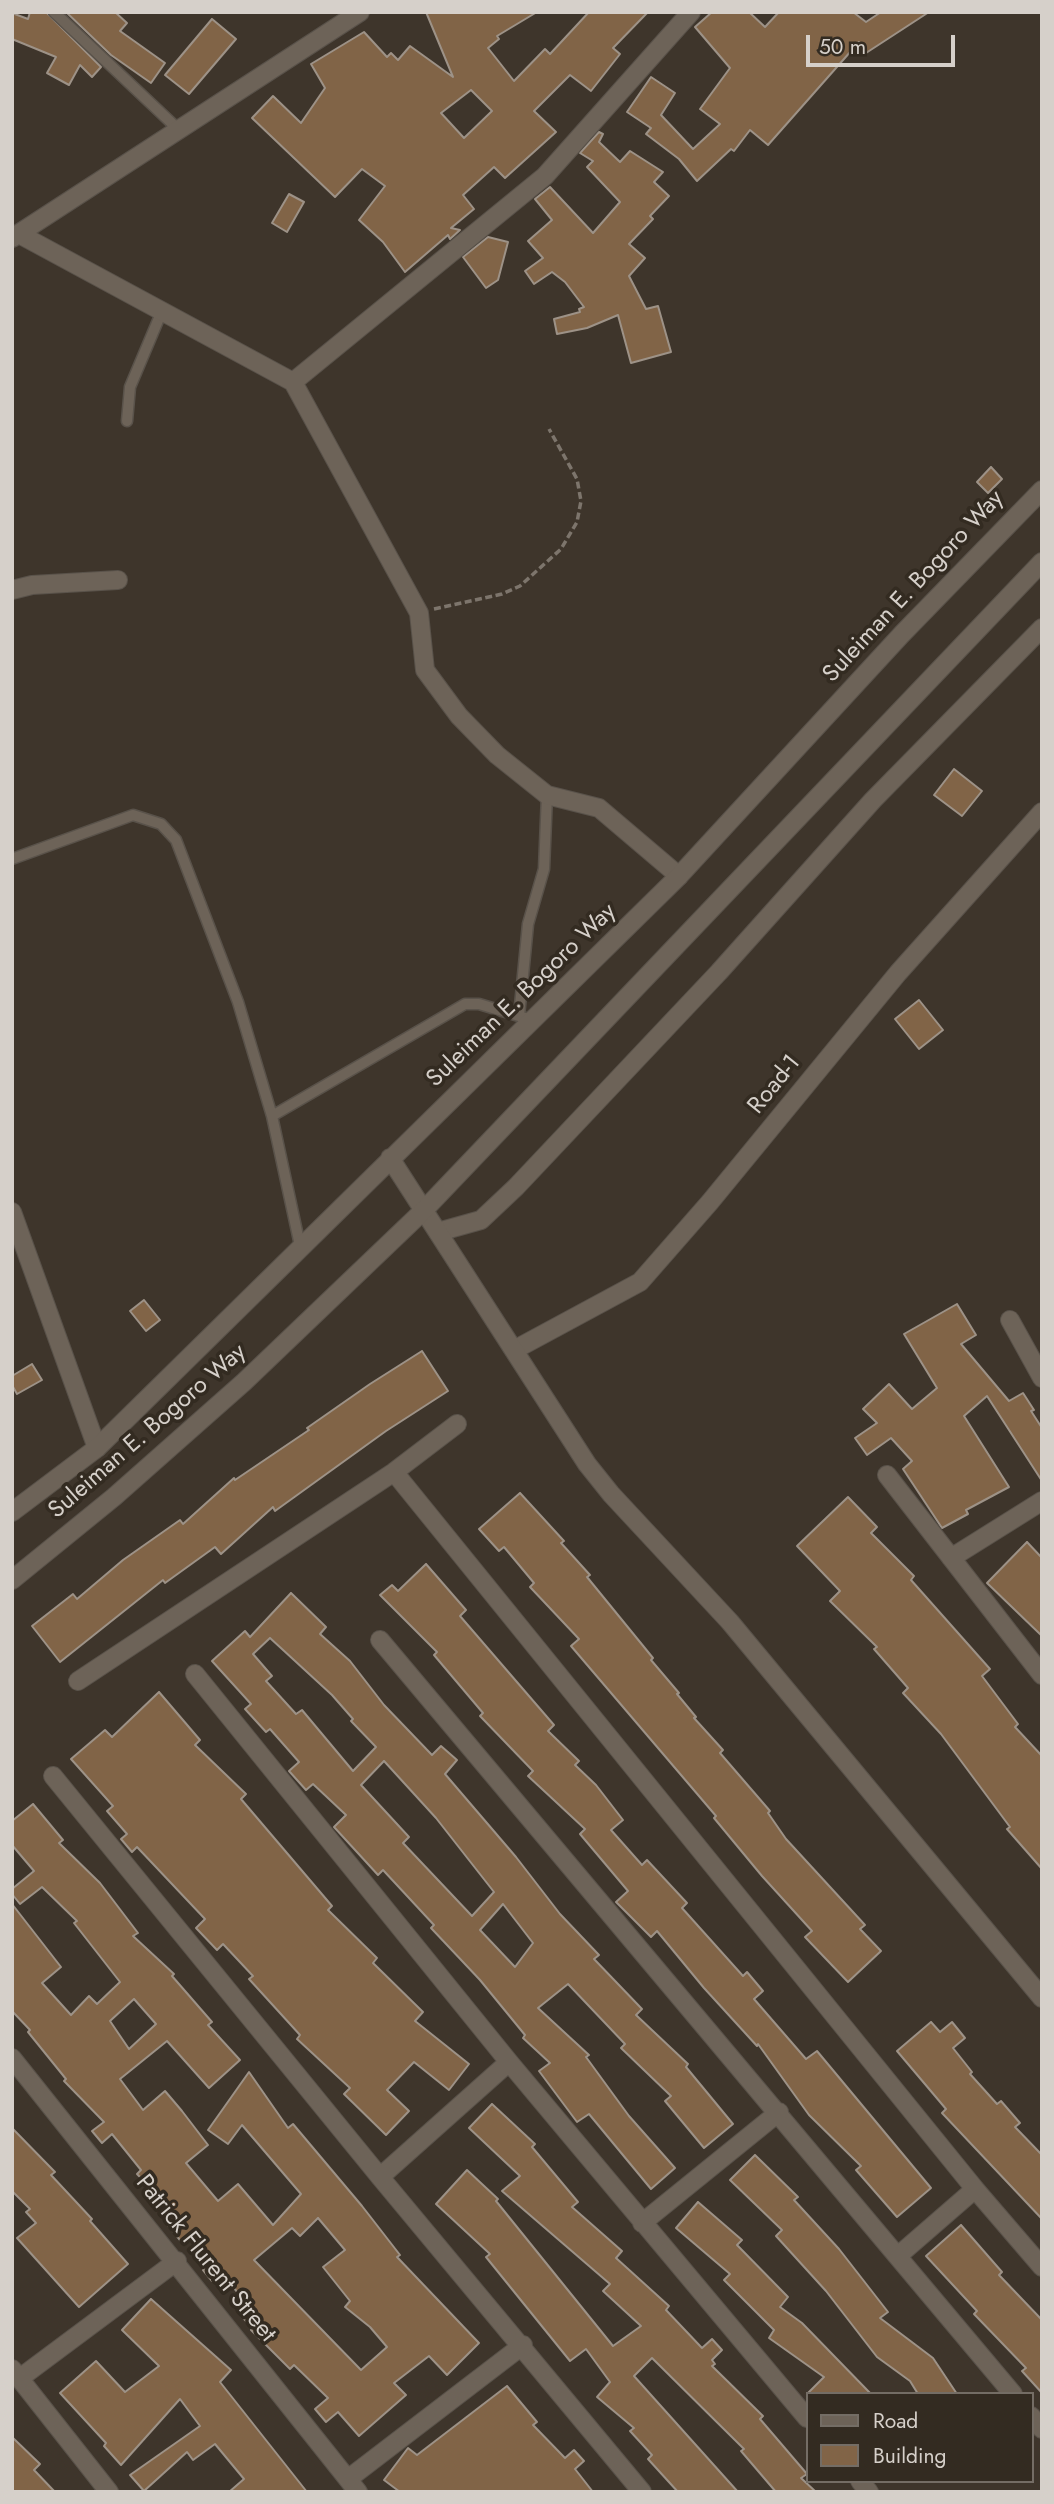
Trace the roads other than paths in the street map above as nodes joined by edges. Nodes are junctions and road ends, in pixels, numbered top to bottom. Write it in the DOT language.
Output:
graph roads {
  1 [pos="54,12"];
  2 [pos="360,12"];
  3 [pos="691,12"];
  4 [pos="179,130"];
  5 [pos="16,236"];
  6 [pos="162,311"];
  7 [pos="293,382"];
  8 [pos="127,421"];
  9 [pos="1042,490"];
  10 [pos="1042,562"];
  11 [pos="118,580"];
  12 [pos="12,590"];
  13 [pos="1042,628"];
  14 [pos="547,795"];
  15 [pos="1042,812"];
  16 [pos="12,859"];
  17 [pos="679,876"];
  18 [pos="526,1018"];
  19 [pos="272,1116"];
  20 [pos="390,1158"];
  21 [pos="424,1210"];
  22 [pos="12,1212"];
  23 [pos="438,1232"];
  24 [pos="301,1250"];
  25 [pos="1010,1320"];
  26 [pos="514,1350"];
  27 [pos="1042,1378"];
  28 [pos="457,1424"];
  29 [pos="97,1448"];
  30 [pos="394,1472"];
  31 [pos="887,1475"];
  32 [pos="1042,1501"];
  33 [pos="12,1512"];
  34 [pos="951,1558"];
  35 [pos="12,1580"];
  36 [pos="380,1640"];
  37 [pos="195,1674"];
  38 [pos="1042,1675"];
  39 [pos="78,1681"];
  40 [pos="53,1776"];
  41 [pos="1040,1993"];
  42 [pos="12,2058"];
  43 [pos="509,2062"];
  44 [pos="779,2112"];
  45 [pos="380,2178"];
  46 [pos="975,2189"];
  47 [pos="642,2223"];
  48 [pos="899,2255"];
  49 [pos="177,2261"];
  50 [pos="1042,2267"];
  51 [pos="523,2345"];
  52 [pos="16,2374"];
  53 [pos="1011,2392"];
  54 [pos="806,2417"];
  55 [pos="353,2486"];
  56 [pos="109,2492"];
  57 [pos="642,2492"];
  1 -- 4 [label="lane"];
  2 -- 4 [label="street"];
  3 -- 7 [label="street"];
  4 -- 5 [label="street"];
  5 -- 6 [label="street"];
  6 -- 7 [label="street"];
  6 -- 8 [label="lane"];
  7 -- 14 [label="street"];
  9 -- 17 [label="street, Suleiman E. Bogoro Way"];
  10 -- 21 [label="street, Suleiman E. Bogoro Way"];
  11 -- 12 [label="street"];
  13 -- 23 [label="street"];
  14 -- 17 [label="street"];
  14 -- 18 [label="lane"];
  15 -- 26 [label="street, Road-1"];
  16 -- 19 [label="lane"];
  17 -- 18 [label="street, Suleiman E. Bogoro Way"];
  18 -- 19 [label="lane"];
  18 -- 20 [label="street, Suleiman E. Bogoro Way"];
  19 -- 24 [label="lane"];
  20 -- 21 [label="street"];
  20 -- 24 [label="street, Suleiman E. Bogoro Way"];
  21 -- 23 [label="street"];
  21 -- 35 [label="street, Suleiman E. Bogoro Way"];
  22 -- 29 [label="street"];
  23 -- 26 [label="street"];
  24 -- 29 [label="street, Suleiman E. Bogoro Way"];
  25 -- 27 [label="street"];
  26 -- 41 [label="street"];
  28 -- 30 [label="street"];
  29 -- 33 [label="street, Suleiman E. Bogoro Way"];
  30 -- 39 [label="street"];
  30 -- 46 [label="street"];
  31 -- 34 [label="street"];
  32 -- 34 [label="street"];
  34 -- 38 [label="street"];
  36 -- 44 [label="street"];
  37 -- 43 [label="street"];
  40 -- 45 [label="street"];
  42 -- 49 [label="street, Patrick Flurent Street"];
  43 -- 45 [label="street"];
  43 -- 47 [label="street"];
  44 -- 47 [label="street"];
  44 -- 48 [label="street"];
  45 -- 51 [label="street"];
  46 -- 48 [label="street"];
  46 -- 50 [label="street"];
  47 -- 54 [label="street"];
  48 -- 53 [label="street"];
  49 -- 52 [label="street"];
  49 -- 55 [label="street, Patrick Flurent Street"];
  51 -- 55 [label="street"];
  51 -- 57 [label="street"];
  52 -- 56 [label="street"];
}
